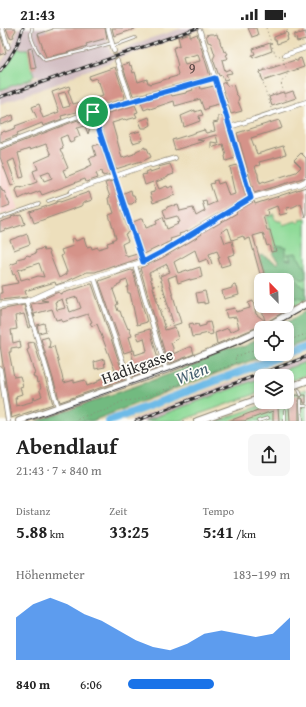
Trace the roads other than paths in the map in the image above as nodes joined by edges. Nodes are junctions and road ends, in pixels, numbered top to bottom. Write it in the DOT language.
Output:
graph roads {
  1 [pos="2,28"];
  2 [pos="32,28"];
  3 [pos="108,28"];
  4 [pos="200,31"];
  5 [pos="135,38"];
  6 [pos="8,47"];
  7 [pos="113,47"];
  8 [pos="306,48"];
  9 [pos="283,55"];
  10 [pos="117,61"];
  11 [pos="215,78"];
  12 [pos="130,101"];
  13 [pos="306,102"];
  14 [pos="93,112"];
  15 [pos="230,127"];
  16 [pos="0,146"];
  17 [pos="176,158"];
  18 [pos="114,177"];
  19 [pos="306,181"];
  20 [pos="72,191"];
  21 [pos="251,198"];
  22 [pos="48,201"];
  23 [pos="39,204"];
  24 [pos="0,218"];
  25 [pos="143,262"];
  26 [pos="135,265"];
  27 [pos="94,276"];
  28 [pos="26,301"];
  29 [pos="306,304"];
  30 [pos="0,305"];
  31 [pos="276,321"];
  32 [pos="254,333"];
  33 [pos="0,369"];
  34 [pos="166,370"];
  35 [pos="306,381"];
  36 [pos="130,383"];
  37 [pos="294,385"];
  38 [pos="299,390"];
  39 [pos="301,395"];
  40 [pos="301,400"];
  41 [pos="254,401"];
  42 [pos="301,406"];
  43 [pos="306,406"];
  44 [pos="58,407"];
  45 [pos="285,410"];
  46 [pos="215,417"];
  47 [pos="268,418"];
  48 [pos="8,421"];
  49 [pos="19,421"];
  50 [pos="197,421"];
  51 [pos="258,421"];
  52 [pos="285,421"];
  53 [pos="302,421"];
  1 -- 6 [label="street"];
  2 -- 7 [label="lane"];
  3 -- 7 [label="street"];
  4 -- 11 [label="street"];
  5 -- 7 [label="lane"];
  8 -- 9 [label="street"];
  10 -- 12 [label="street"];
  11 -- 12 [label="street"];
  11 -- 15 [label="street"];
  12 -- 14 [label="street"];
  13 -- 15 [label="street"];
  14 -- 16 [label="street"];
  14 -- 18 [label="street"];
  15 -- 21 [label="street"];
  17 -- 18 [label="street"];
  18 -- 20 [label="street"];
  18 -- 25 [label="street"];
  19 -- 21 [label="street"];
  20 -- 22 [label="lane"];
  21 -- 25 [label="street"];
  23 -- 24 [label="lane"];
  25 -- 26 [label="street"];
  26 -- 27 [label="street"];
  26 -- 34 [label="street"];
  27 -- 28 [label="street"];
  27 -- 36 [label="street"];
  28 -- 30 [label="street"];
  28 -- 44 [label="street"];
  29 -- 31 [label="main road"];
  32 -- 34 [label="main road, Hadikgasse"];
  33 -- 48 [label="street"];
  34 -- 36 [label="main road, Hadikgasse"];
  35 -- 37 [label="main road"];
  36 -- 44 [label="main road, Hadikgasse"];
  38 -- 39 [label="lane"];
  40 -- 42 [label="lane"];
  41 -- 46 [label="main road"];
  42 -- 43 [label="lane"];
  42 -- 53 [label="lane"];
  44 -- 49 [label="main road, Hadikgasse"];
  45 -- 52 [label="lane"];
  46 -- 50 [label="main road"];
  47 -- 51 [label="lane"];
}
